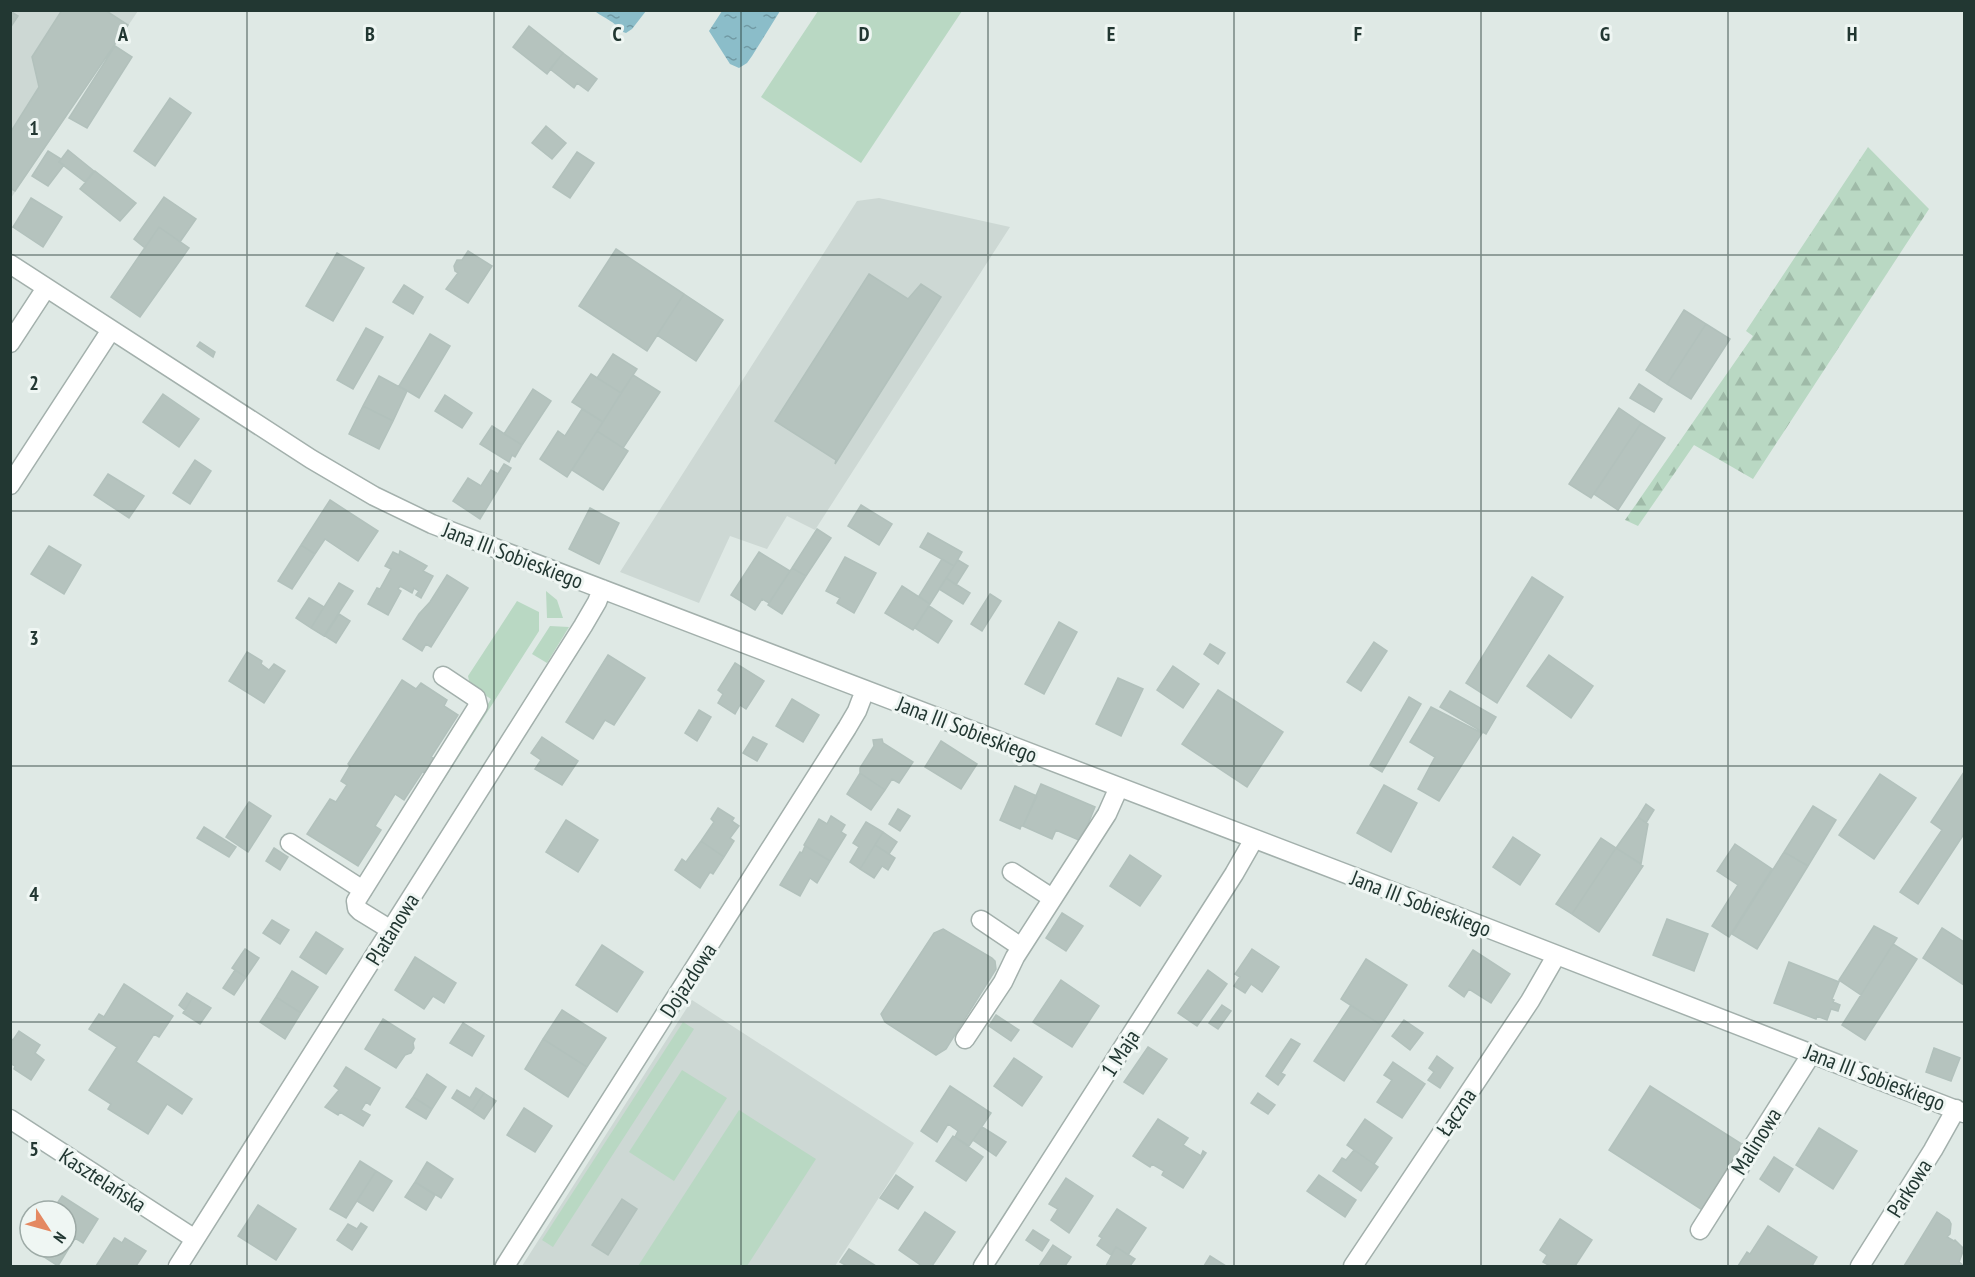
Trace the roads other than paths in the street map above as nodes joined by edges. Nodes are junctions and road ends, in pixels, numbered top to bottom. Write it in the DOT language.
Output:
graph roads {
  1 [pos="10,264"];
  2 [pos="46,288"];
  3 [pos="111,330"];
  4 [pos="10,343"];
  5 [pos="10,485"];
  6 [pos="602,589"];
  7 [pos="442,676"];
  8 [pos="865,690"];
  9 [pos="1119,787"];
  10 [pos="1254,839"];
  11 [pos="290,843"];
  12 [pos="1012,872"];
  13 [pos="363,890"];
  14 [pos="1052,898"];
  15 [pos="981,920"];
  16 [pos="391,930"];
  17 [pos="1021,947"];
  18 [pos="1556,956"];
  19 [pos="965,1039"];
  20 [pos="1812,1053"];
  21 [pos="1960,1111"];
  22 [pos="10,1119"];
  23 [pos="1700,1230"];
  24 [pos="195,1239"];
  25 [pos="178,1266"];
  26 [pos="505,1266"];
  27 [pos="983,1266"];
  28 [pos="1353,1266"];
  29 [pos="1860,1266"];
  1 -- 2 [label="street, Jana III Sobieskiego"];
  2 -- 3 [label="street, Jana III Sobieskiego"];
  2 -- 4 [label="street"];
  3 -- 5 [label="street"];
  3 -- 6 [label="street, Jana III Sobieskiego"];
  6 -- 8 [label="street, Jana III Sobieskiego"];
  6 -- 16 [label="street, Platanowa"];
  7 -- 13 [label="street"];
  8 -- 9 [label="street, Jana III Sobieskiego"];
  8 -- 26 [label="street, Dojazdowa"];
  9 -- 10 [label="street, Jana III Sobieskiego"];
  9 -- 14 [label="street"];
  10 -- 18 [label="street, Jana III Sobieskiego"];
  10 -- 27 [label="street, 1 Maja"];
  11 -- 13 [label="street"];
  12 -- 14 [label="street"];
  13 -- 16 [label="street"];
  14 -- 17 [label="street"];
  15 -- 17 [label="street"];
  16 -- 24 [label="street, Platanowa"];
  17 -- 19 [label="street"];
  18 -- 20 [label="street, Jana III Sobieskiego"];
  18 -- 28 [label="street, Łączna"];
  20 -- 21 [label="street, Jana III Sobieskiego"];
  20 -- 23 [label="street, Malinowa"];
  21 -- 29 [label="street, Parkowa"];
  22 -- 24 [label="street, Kasztelańska"];
  24 -- 25 [label="street, Platanowa"];
}
